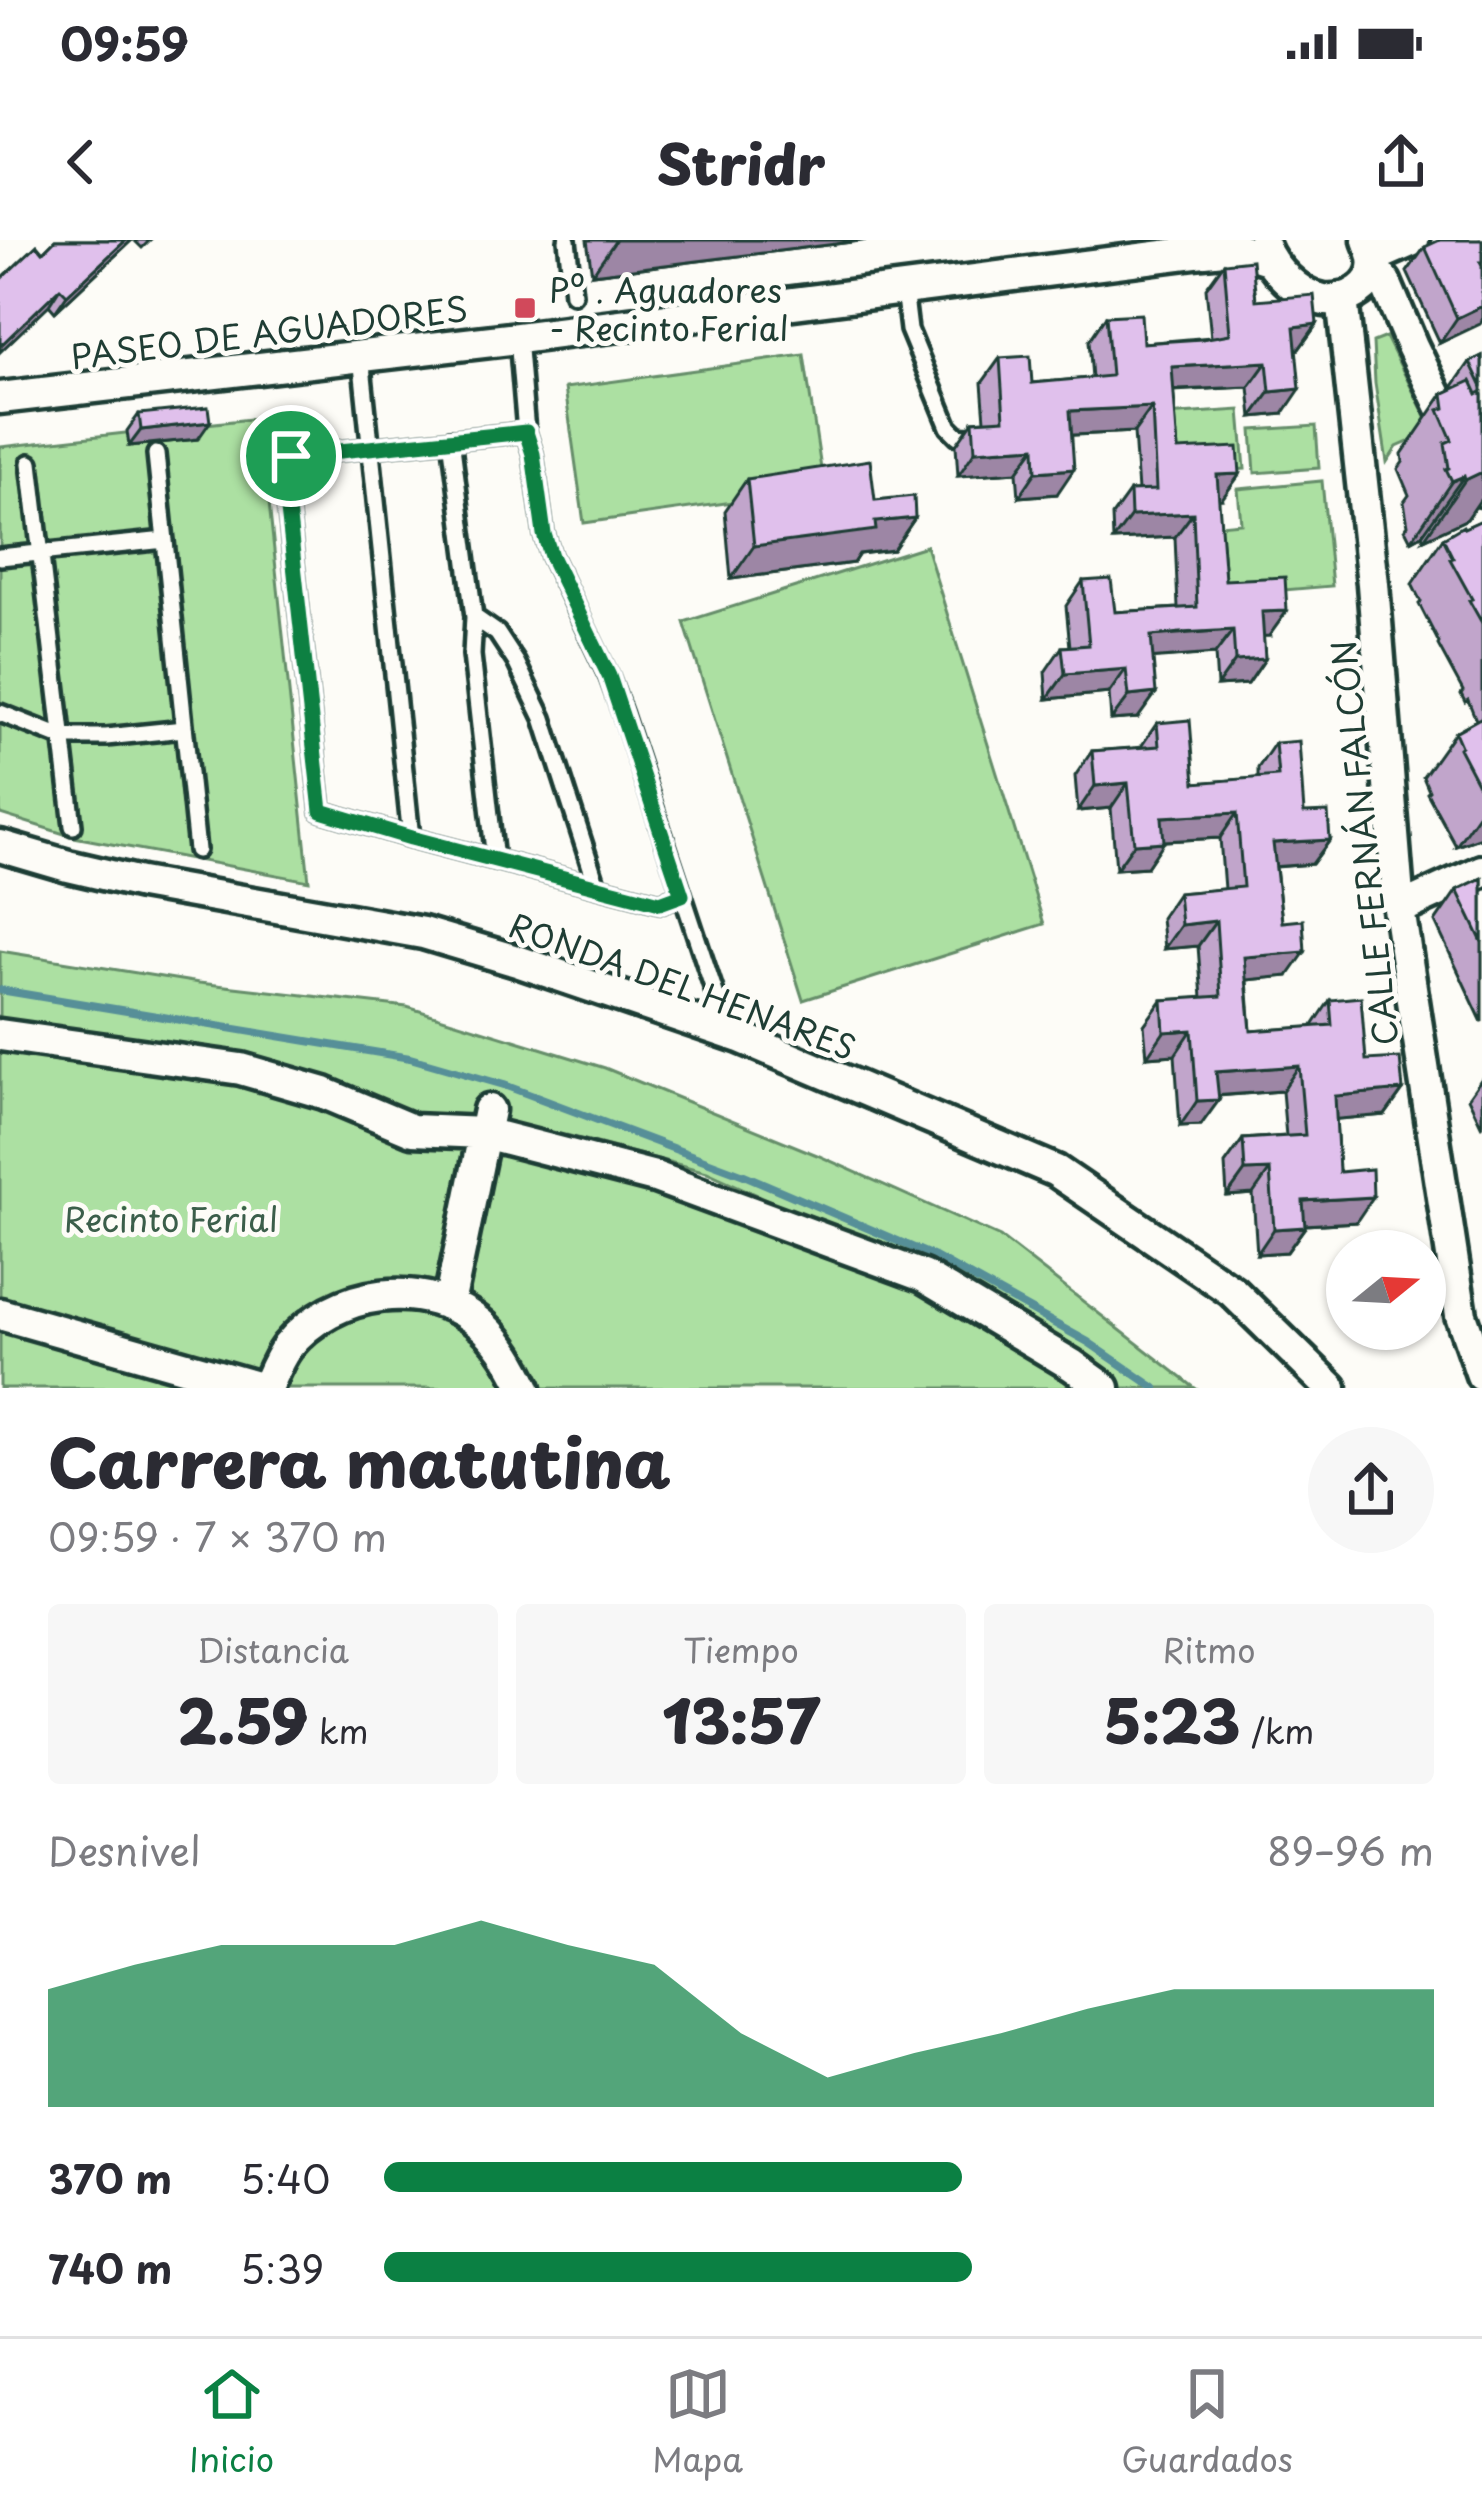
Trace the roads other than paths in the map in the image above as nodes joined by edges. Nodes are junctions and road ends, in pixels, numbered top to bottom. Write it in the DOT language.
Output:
graph roads {
  1 [pos="567,240"];
  2 [pos="1413,240"];
  3 [pos="1251,247"];
  4 [pos="1363,271"];
  5 [pos="904,289"];
  6 [pos="573,294"];
  7 [pos="518,338"];
  8 [pos="361,356"];
  9 [pos="0,398"];
  10 [pos="526,432"];
  11 [pos="452,439"];
  12 [pos="980,439"];
  13 [pos="370,448"];
  14 [pos="156,454"];
  15 [pos="30,463"];
  16 [pos="1482,490"];
  17 [pos="165,540"];
  18 [pos="39,552"];
  19 [pos="0,557"];
  20 [pos="474,617"];
  21 [pos="0,713"];
  22 [pos="184,729"];
  23 [pos="61,736"];
  24 [pos="73,826"];
  25 [pos="411,838"];
  26 [pos="0,846"];
  27 [pos="197,850"];
  28 [pos="495,860"];
  29 [pos="1482,871"];
  30 [pos="597,886"];
  31 [pos="682,895"];
  32 [pos="1399,909"];
  33 [pos="712,1028"];
  34 [pos="0,1035"];
  35 [pos="487,1121"];
  36 [pos="449,1304"];
  37 [pos="0,1314"];
  38 [pos="1476,1342"];
  39 [pos="1482,1375"];
  40 [pos="263,1388"];
  41 [pos="525,1388"];
  42 [pos="1104,1388"];
  43 [pos="1331,1388"];
  1 -- 6 [label="lane"];
  2 -- 4 [label="street"];
  3 -- 4 [label="street"];
  3 -- 5 [label="street, PASEO DE AGUADORES"];
  4 -- 16 [label="street"];
  4 -- 32 [label="street, CALLE FERNÁN FALCÓN"];
  5 -- 7 [label="street, PASEO DE AGUADORES"];
  5 -- 12 [label="lane"];
  7 -- 8 [label="street, PASEO DE AGUADORES"];
  7 -- 10 [label="lane"];
  8 -- 9 [label="street, PASEO DE AGUADORES"];
  8 -- 13 [label="lane"];
  10 -- 11 [label="lane"];
  10 -- 31 [label="lane"];
  11 -- 13 [label="lane"];
  11 -- 20 [label="lane"];
  13 -- 25 [label="lane"];
  13 -- 25 [label="lane"];
  14 -- 17 [label="lane"];
  15 -- 18 [label="lane"];
  17 -- 18 [label="lane"];
  17 -- 22 [label="lane"];
  18 -- 19 [label="lane"];
  18 -- 23 [label="lane"];
  20 -- 28 [label="lane"];
  20 -- 30 [label="lane"];
  21 -- 23 [label="lane"];
  22 -- 23 [label="lane"];
  22 -- 27 [label="lane"];
  23 -- 24 [label="lane"];
  25 -- 28 [label="lane"];
  26 -- 33 [label="street, RONDA DEL HENARES"];
  28 -- 30 [label="lane"];
  29 -- 32 [label="street"];
  30 -- 31 [label="lane"];
  31 -- 33 [label="lane"];
  32 -- 38 [label="street, CALLE FERNÁN FALCÓN"];
  33 -- 43 [label="street, RONDA DEL HENARES"];
  34 -- 35 [label="street"];
  35 -- 36 [label="street"];
  35 -- 42 [label="street"];
  36 -- 40 [label="street"];
  36 -- 41 [label="street"];
  37 -- 40 [label="street"];
  38 -- 39 [label="street, CALLE FERNÁN FALCÓN"];
}
